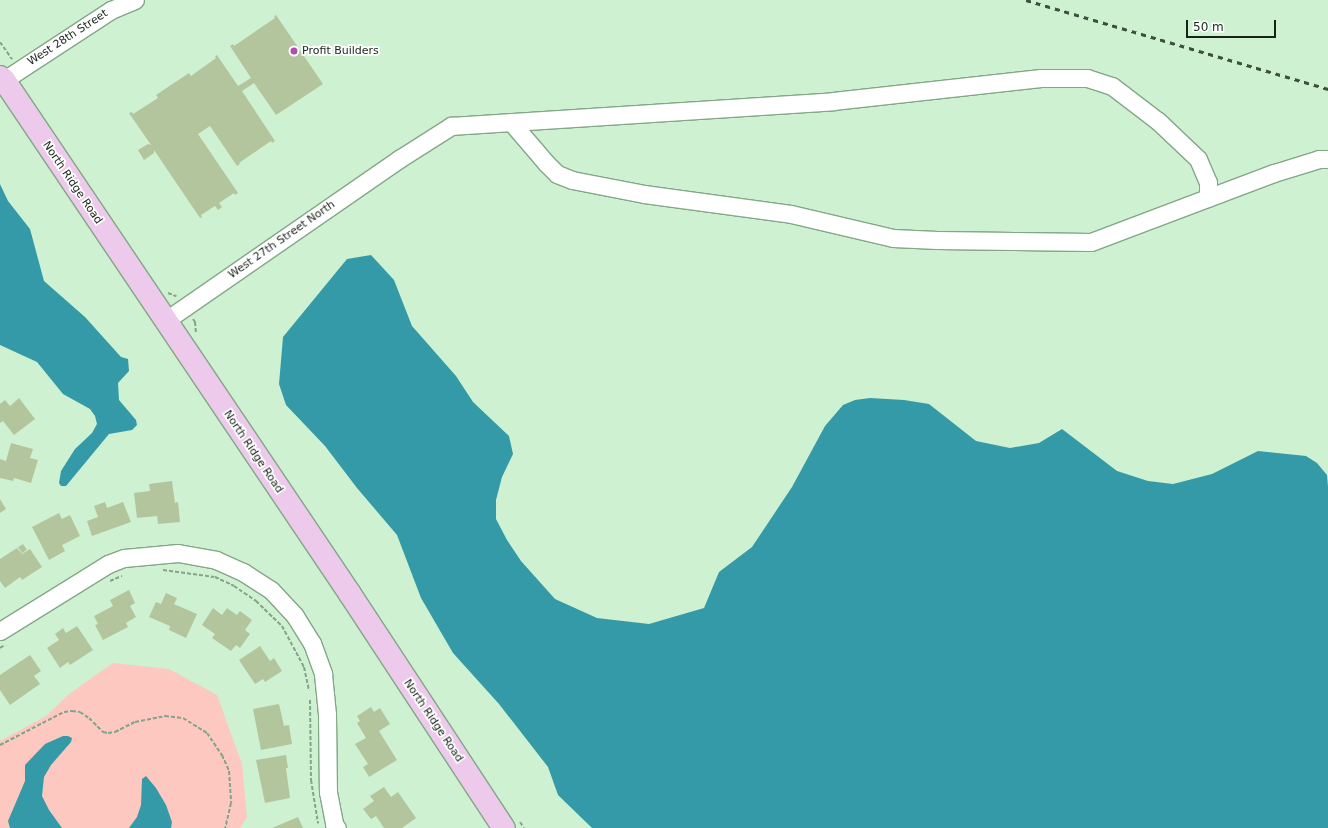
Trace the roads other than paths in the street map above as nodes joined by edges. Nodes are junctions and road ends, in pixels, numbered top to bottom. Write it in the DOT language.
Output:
graph roads {
  1 [pos="135,0"];
  2 [pos="2,79"];
  3 [pos="511,122"];
  4 [pos="1328,159"];
  5 [pos="1208,198"];
  6 [pos="165,321"];
  7 [pos="5,637"];
  8 [pos="337,828"];
  9 [pos="504,828"];
  1 -- 2 [label="street, West 28th Street"];
  2 -- 6 [label="main road, North Ridge Road"];
  3 -- 5 [label="street"];
  3 -- 5 [label="street, West 27th Street North"];
  3 -- 6 [label="street, West 27th Street North"];
  4 -- 5 [label="street"];
  6 -- 9 [label="main road, North Ridge Road"];
  7 -- 8 [label="street"];
}
